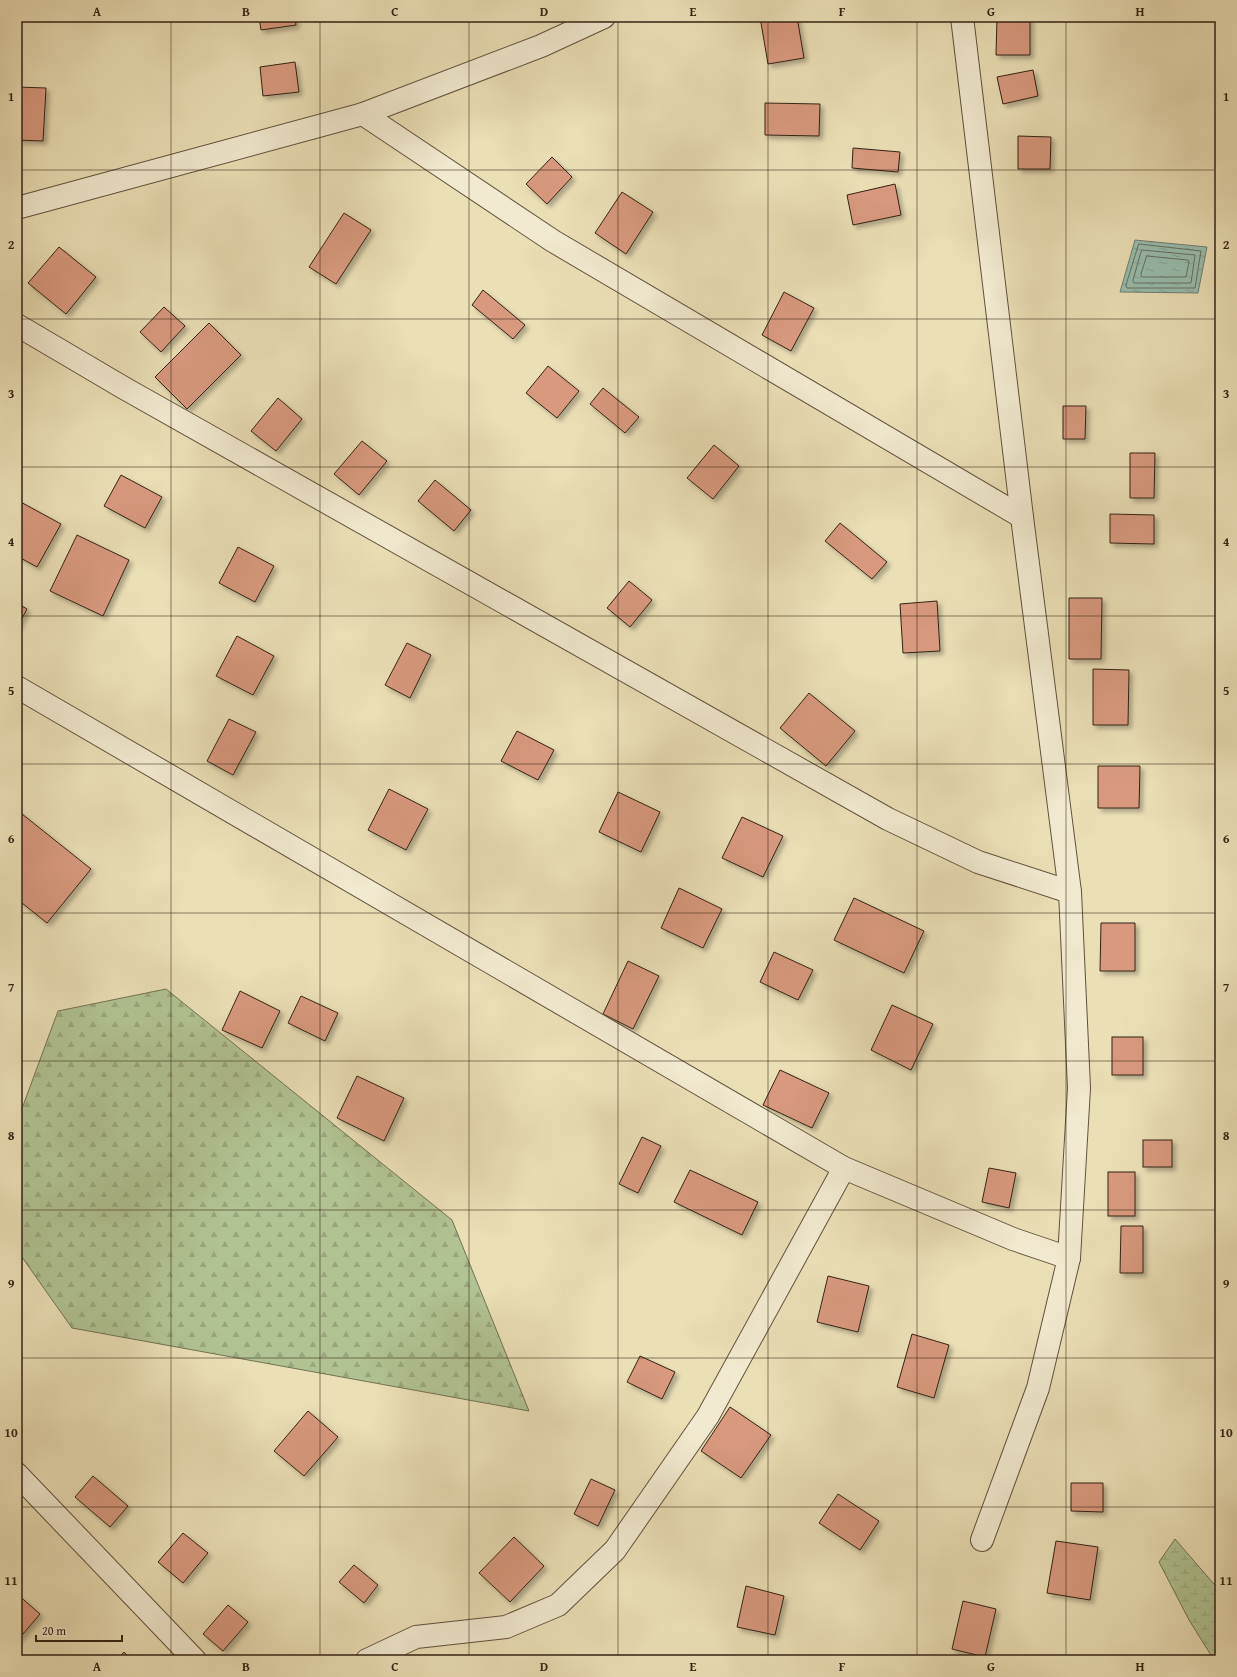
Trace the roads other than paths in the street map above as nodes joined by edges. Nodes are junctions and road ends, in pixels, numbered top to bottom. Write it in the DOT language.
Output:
graph roads {
  1 [pos="604,17"];
  2 [pos="962,17"];
  3 [pos="363,114"];
  4 [pos="17,208"];
  5 [pos="17,326"];
  6 [pos="1022,517"];
  7 [pos="17,687"];
  8 [pos="1070,892"];
  9 [pos="844,1168"];
  10 [pos="1069,1258"];
  11 [pos="17,1474"];
  12 [pos="982,1540"];
  13 [pos="195,1660"];
  14 [pos="367,1660"];
  1 -- 3 [label="street"];
  2 -- 6 [label="street"];
  3 -- 4 [label="street"];
  3 -- 6 [label="street"];
  5 -- 8 [label="street"];
  6 -- 8 [label="street"];
  7 -- 9 [label="street"];
  8 -- 10 [label="street"];
  9 -- 10 [label="street"];
  9 -- 14 [label="street"];
  10 -- 12 [label="street"];
  11 -- 13 [label="street"];
}
